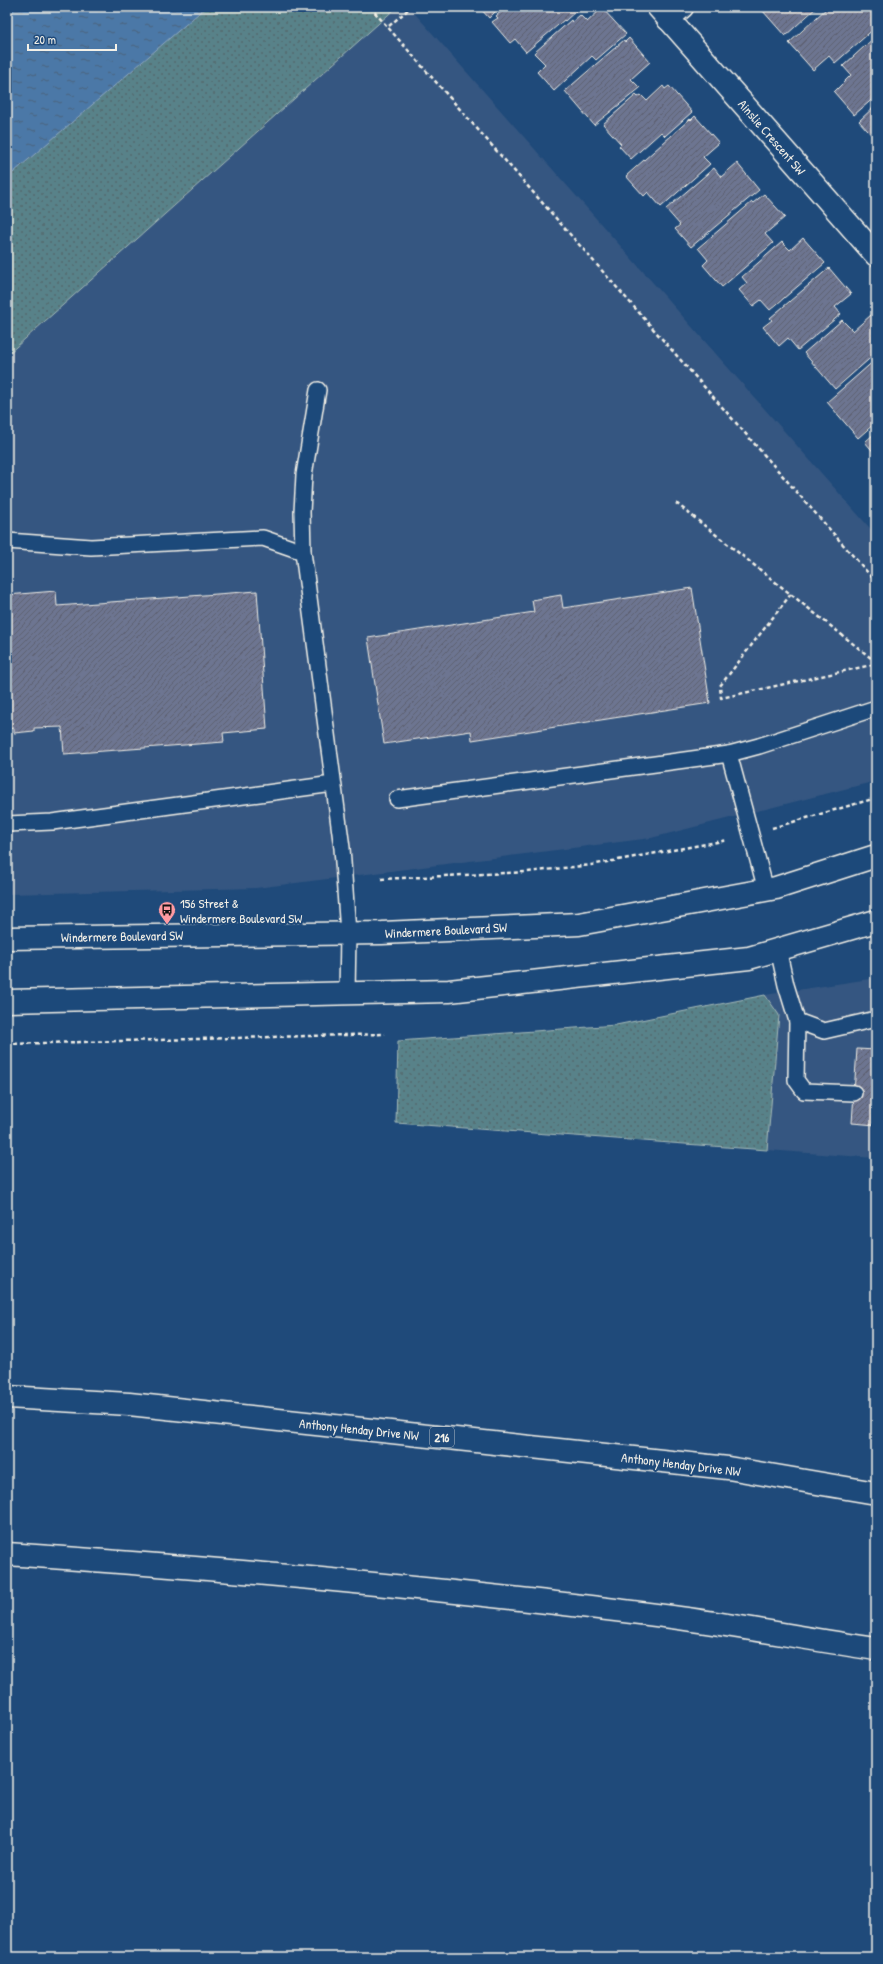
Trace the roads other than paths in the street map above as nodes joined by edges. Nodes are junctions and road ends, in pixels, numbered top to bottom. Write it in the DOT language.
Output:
graph roads {
  1 [pos="669,11"];
  2 [pos="876,255"];
  3 [pos="318,390"];
  4 [pos="7,541"];
  5 [pos="303,552"];
  6 [pos="876,708"];
  7 [pos="729,754"];
  8 [pos="333,784"];
  9 [pos="397,799"];
  10 [pos="7,824"];
  11 [pos="876,856"];
  12 [pos="766,890"];
  13 [pos="876,921"];
  14 [pos="348,933"];
  15 [pos="7,938"];
  16 [pos="778,949"];
  17 [pos="347,994"];
  18 [pos="7,1001"];
  19 [pos="876,1019"];
  20 [pos="797,1021"];
  21 [pos="854,1093"];
  22 [pos="7,1397"];
  23 [pos="876,1493"];
  24 [pos="7,1554"];
  25 [pos="876,1649"];
  1 -- 2 [label="main road, Ainslie Crescent SW"];
  3 -- 5 [label="lane"];
  4 -- 5 [label="lane"];
  5 -- 8 [label="lane"];
  6 -- 7 [label="lane"];
  7 -- 9 [label="lane"];
  7 -- 12 [label="lane"];
  8 -- 10 [label="lane"];
  8 -- 14 [label="lane"];
  11 -- 12 [label="main road, Windermere Boulevard SW"];
  12 -- 14 [label="main road, Windermere Boulevard SW"];
  13 -- 16 [label="main road"];
  14 -- 15 [label="main road, Windermere Boulevard SW"];
  14 -- 17 [label="lane"];
  16 -- 17 [label="main road"];
  16 -- 20 [label="lane"];
  17 -- 18 [label="main road"];
  19 -- 20 [label="lane"];
  20 -- 21 [label="lane"];
  22 -- 23 [label="main road, Anthony Henday Drive NW / 216"];
  24 -- 25 [label="main road"];
}
